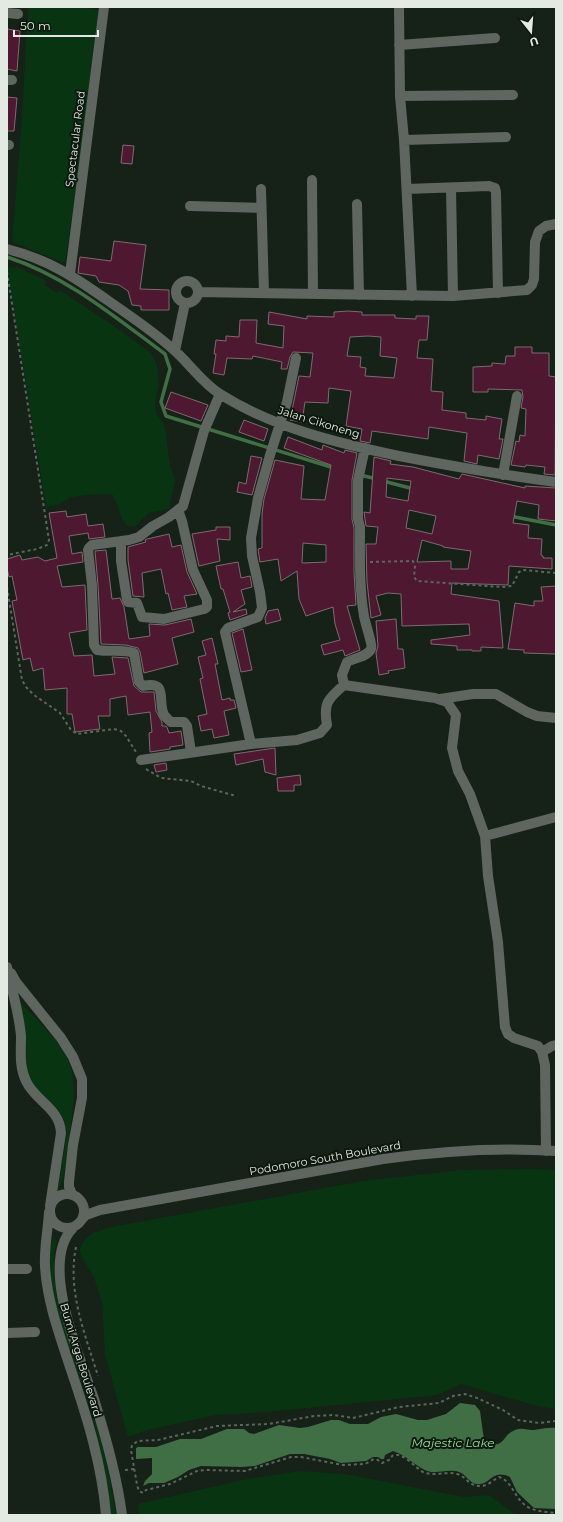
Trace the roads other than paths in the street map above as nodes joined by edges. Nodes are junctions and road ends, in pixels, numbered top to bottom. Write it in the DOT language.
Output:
graph roads {
  1 [pos="104,7"];
  2 [pos="399,7"];
  3 [pos="7,13"];
  4 [pos="18,14"];
  5 [pos="496,38"];
  6 [pos="399,45"];
  7 [pos="513,95"];
  8 [pos="400,96"];
  9 [pos="506,137"];
  10 [pos="404,140"];
  11 [pos="312,180"];
  12 [pos="451,188"];
  13 [pos="261,189"];
  14 [pos="407,189"];
  15 [pos="357,204"];
  16 [pos="190,206"];
  17 [pos="261,208"];
  18 [pos="556,224"];
  19 [pos="7,249"];
  20 [pos="70,274"];
  21 [pos="198,292"];
  22 [pos="264,293"];
  23 [pos="498,293"];
  24 [pos="313,294"];
  25 [pos="359,295"];
  26 [pos="412,296"];
  27 [pos="453,296"];
  28 [pos="185,303"];
  29 [pos="175,351"];
  30 [pos="296,358"];
  31 [pos="220,394"];
  32 [pos="518,396"];
  33 [pos="281,425"];
  34 [pos="365,448"];
  35 [pos="503,475"];
  36 [pos="358,480"];
  37 [pos="556,482"];
  38 [pos="363,501"];
  39 [pos="178,510"];
  40 [pos="122,541"];
  41 [pos="344,685"];
  42 [pos="440,699"];
  43 [pos="556,718"];
  44 [pos="251,744"];
  45 [pos="191,752"];
  46 [pos="141,760"];
  47 [pos="556,817"];
  48 [pos="485,836"];
  49 [pos="7,967"];
  50 [pos="556,1045"];
  51 [pos="542,1052"];
  52 [pos="551,1151"];
  53 [pos="72,1194"];
  54 [pos="81,1201"];
  55 [pos="50,1209"];
  56 [pos="100,1210"];
  57 [pos="82,1219"];
  58 [pos="73,1228"];
  59 [pos="7,1269"];
  60 [pos="27,1269"];
  61 [pos="35,1332"];
  62 [pos="7,1333"];
  63 [pos="106,1515"];
  64 [pos="122,1515"];
  1 -- 20 [label="street, Spectacular Road"];
  2 -- 6 [label="street"];
  3 -- 4 [label="street"];
  5 -- 6 [label="street"];
  6 -- 8 [label="street"];
  7 -- 8 [label="street"];
  8 -- 10 [label="street"];
  9 -- 10 [label="street"];
  10 -- 14 [label="street"];
  11 -- 24 [label="street"];
  12 -- 14 [label="street"];
  12 -- 23 [label="street"];
  12 -- 27 [label="street"];
  13 -- 17 [label="street"];
  14 -- 26 [label="street"];
  15 -- 25 [label="street"];
  16 -- 17 [label="street"];
  17 -- 22 [label="street"];
  18 -- 23 [label="street"];
  19 -- 20 [label="street, Jalan Cikoneng"];
  20 -- 29 [label="street, Jalan Cikoneng"];
  21 -- 22 [label="street"];
  21 -- 28 [label="street"];
  21 -- 28 [label="street"];
  22 -- 24 [label="street"];
  23 -- 27 [label="street"];
  24 -- 25 [label="street"];
  25 -- 26 [label="street"];
  26 -- 27 [label="street"];
  28 -- 29 [label="street"];
  29 -- 31 [label="street, Jalan Cikoneng"];
  30 -- 33 [label="street"];
  31 -- 33 [label="street, Jalan Cikoneng"];
  31 -- 39 [label="street"];
  32 -- 35 [label="street"];
  33 -- 34 [label="street, Jalan Cikoneng"];
  33 -- 44 [label="street"];
  34 -- 35 [label="street, Jalan Cikoneng"];
  34 -- 36 [label="street"];
  35 -- 37 [label="street, Jalan Cikoneng"];
  36 -- 38 [label="street"];
  36 -- 41 [label="street"];
  39 -- 40 [label="street"];
  39 -- 40 [label="street"];
  40 -- 45 [label="street"];
  41 -- 42 [label="street"];
  41 -- 44 [label="street"];
  42 -- 43 [label="street"];
  42 -- 48 [label="street"];
  44 -- 45 [label="street"];
  45 -- 46 [label="street"];
  47 -- 48 [label="street"];
  48 -- 51 [label="street"];
  49 -- 53 [label="street"];
  49 -- 55 [label="street, Bumi Arga Boulevard"];
  50 -- 51 [label="street"];
  51 -- 52 [label="street"];
  52 -- 56 [label="street, Podomoro South Boulevard"];
  53 -- 54 [label="street"];
  53 -- 55 [label="street"];
  54 -- 56 [label="street"];
  54 -- 57 [label="street"];
  55 -- 58 [label="street"];
  55 -- 63 [label="street, Bumi Arga Boulevard"];
  56 -- 57 [label="street, Podomoro South Boulevard"];
  57 -- 58 [label="street"];
  58 -- 64 [label="street, Bumi Arga Boulevard"];
  59 -- 60 [label="street"];
  61 -- 62 [label="street"];
}
